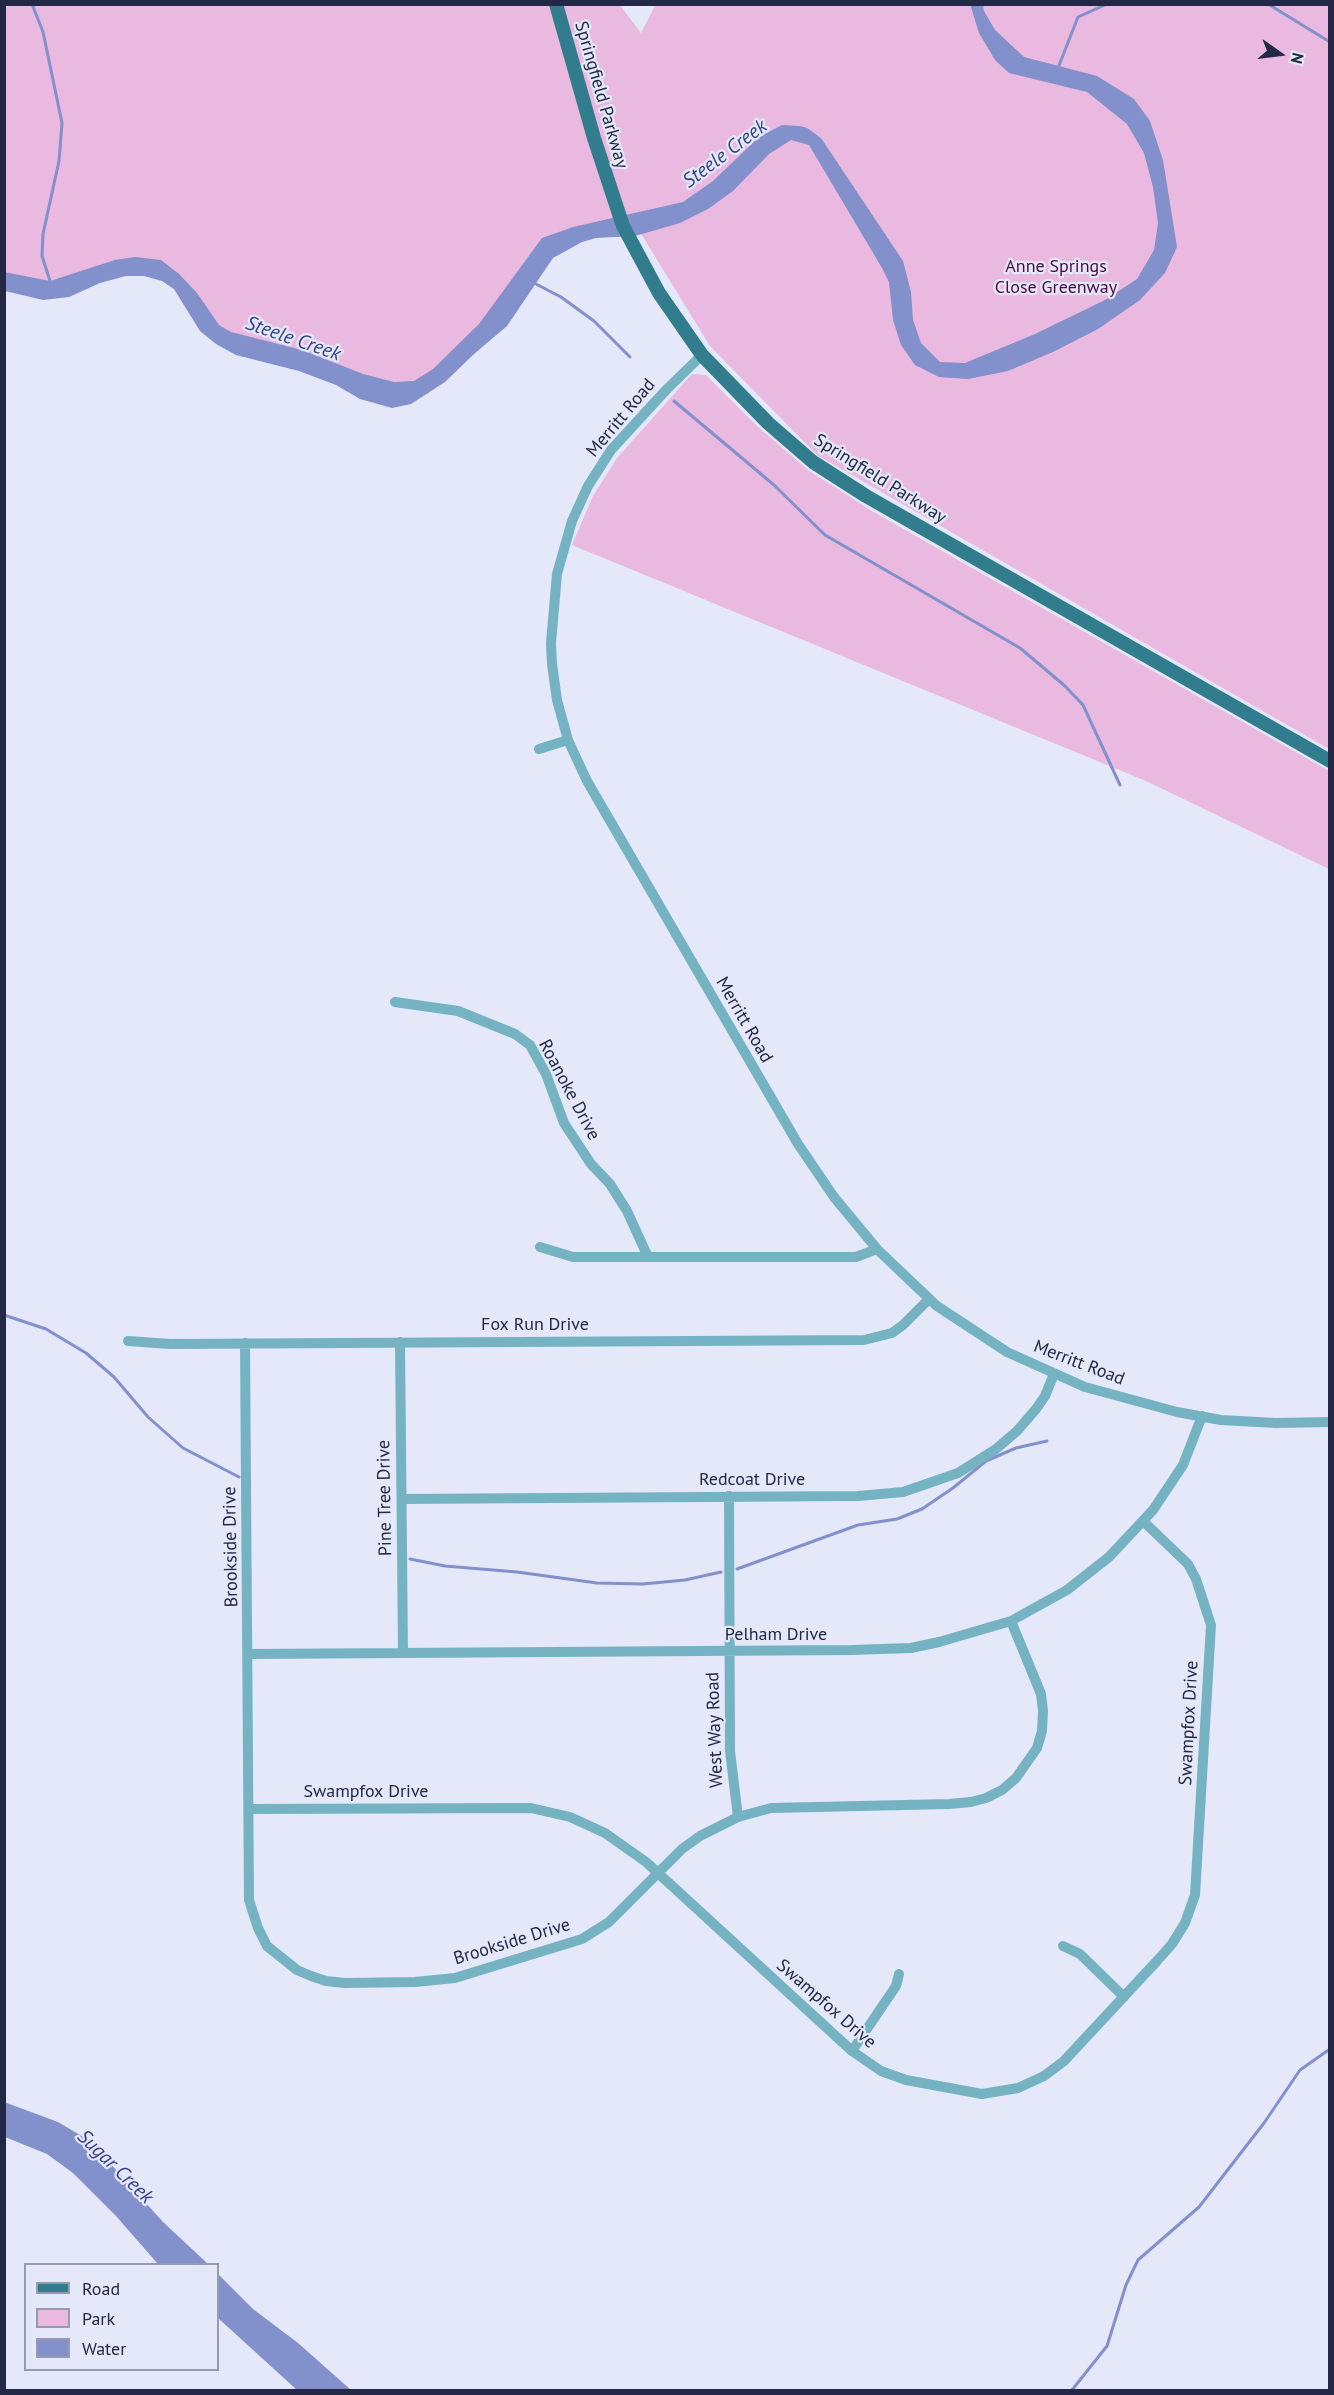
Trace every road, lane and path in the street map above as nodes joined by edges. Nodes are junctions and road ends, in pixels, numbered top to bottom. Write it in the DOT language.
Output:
graph roads {
  1 [pos="556,4"];
  2 [pos="702,355"];
  3 [pos="568,740"];
  4 [pos="539,749"];
  5 [pos="1329,761"];
  6 [pos="395,1002"];
  7 [pos="540,1247"];
  8 [pos="877,1249"];
  9 [pos="648,1257"];
  10 [pos="929,1299"];
  11 [pos="128,1341"];
  12 [pos="400,1342"];
  13 [pos="245,1343"];
  14 [pos="1054,1374"];
  15 [pos="1202,1416"];
  16 [pos="1329,1422"];
  17 [pos="729,1496"];
  18 [pos="402,1498"];
  19 [pos="1144,1522"];
  20 [pos="1011,1621"];
  21 [pos="729,1652"];
  22 [pos="403,1653"];
  23 [pos="249,1654"];
  24 [pos="249,1809"];
  25 [pos="738,1817"];
  26 [pos="657,1872"];
  27 [pos="1063,1946"];
  28 [pos="899,1974"];
  29 [pos="1124,1996"];
  30 [pos="852,2051"];
  1 -- 2 [label="main road, Springfield Parkway"];
  2 -- 3 [label="street, Merritt Road"];
  2 -- 5 [label="main road, Springfield Parkway"];
  3 -- 4 [label="street"];
  3 -- 8 [label="street, Merritt Road"];
  6 -- 9 [label="street, Roanoke Drive"];
  7 -- 9 [label="street"];
  8 -- 9 [label="street"];
  8 -- 10 [label="street, Merritt Road"];
  10 -- 12 [label="street, Fox Run Drive"];
  10 -- 14 [label="street, Merritt Road"];
  11 -- 13 [label="street, Fox Run Drive"];
  12 -- 13 [label="street, Fox Run Drive"];
  12 -- 18 [label="street, Pine Tree Drive"];
  13 -- 23 [label="street, Brookside Drive"];
  14 -- 15 [label="street, Merritt Road"];
  14 -- 17 [label="street, Redcoat Drive"];
  15 -- 16 [label="street, Merritt Road"];
  15 -- 19 [label="street, Pelham Drive"];
  17 -- 18 [label="street, Redcoat Drive"];
  17 -- 21 [label="street, West Way Road"];
  18 -- 22 [label="street, Pine Tree Drive"];
  19 -- 20 [label="street, Pelham Drive"];
  19 -- 29 [label="street, Swampfox Drive"];
  20 -- 21 [label="street, Pelham Drive"];
  20 -- 25 [label="street, Brookside Drive"];
  21 -- 22 [label="street, Pelham Drive"];
  21 -- 25 [label="street, West Way Road"];
  22 -- 23 [label="street, Pelham Drive"];
  23 -- 24 [label="street, Brookside Drive"];
  24 -- 26 [label="street, Swampfox Drive"];
  24 -- 26 [label="street, Brookside Drive"];
  25 -- 26 [label="street, Brookside Drive"];
  26 -- 30 [label="street, Swampfox Drive"];
  27 -- 29 [label="street"];
  28 -- 30 [label="street"];
  29 -- 30 [label="street, Swampfox Drive"];
}
